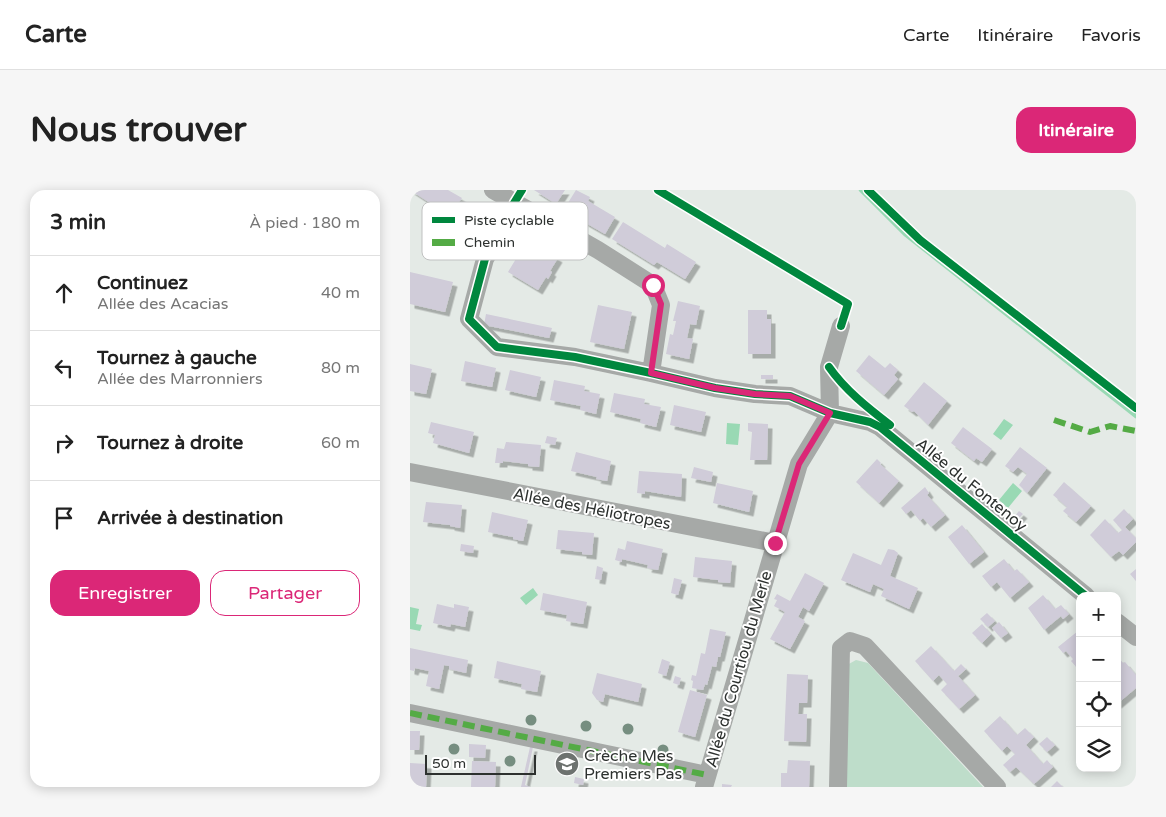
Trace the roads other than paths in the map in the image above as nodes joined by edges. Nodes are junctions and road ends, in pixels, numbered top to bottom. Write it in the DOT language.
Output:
graph roads {
  1 [pos="493,190"];
  2 [pos="512,202"];
  3 [pos="588,244"];
  4 [pos="485,260"];
  5 [pos="842,326"];
  6 [pos="651,373"];
  7 [pos="830,413"];
  8 [pos="410,472"];
  9 [pos="775,543"];
  10 [pos="1081,592"];
  11 [pos="1121,625"];
  12 [pos="1136,637"];
  13 [pos="410,713"];
  14 [pos="705,781"];
  15 [pos="838,787"];
  16 [pos="997,787"];
  1 -- 2 [label="street"];
  3 -- 6 [label="street"];
  4 -- 6 [label="street, Allée du Fontenoy"];
  5 -- 7 [label="street"];
  6 -- 7 [label="street, Allée du Fontenoy"];
  7 -- 9 [label="street, Allée du Courtiou du Merle"];
  7 -- 10 [label="street, Allée du Fontenoy"];
  8 -- 9 [label="street, Allée des Héliotropes"];
  9 -- 14 [label="street, Allée du Courtiou du Merle"];
  11 -- 12 [label="street"];
  13 -- 14 [label="street"];
  15 -- 16 [label="street"];
}
